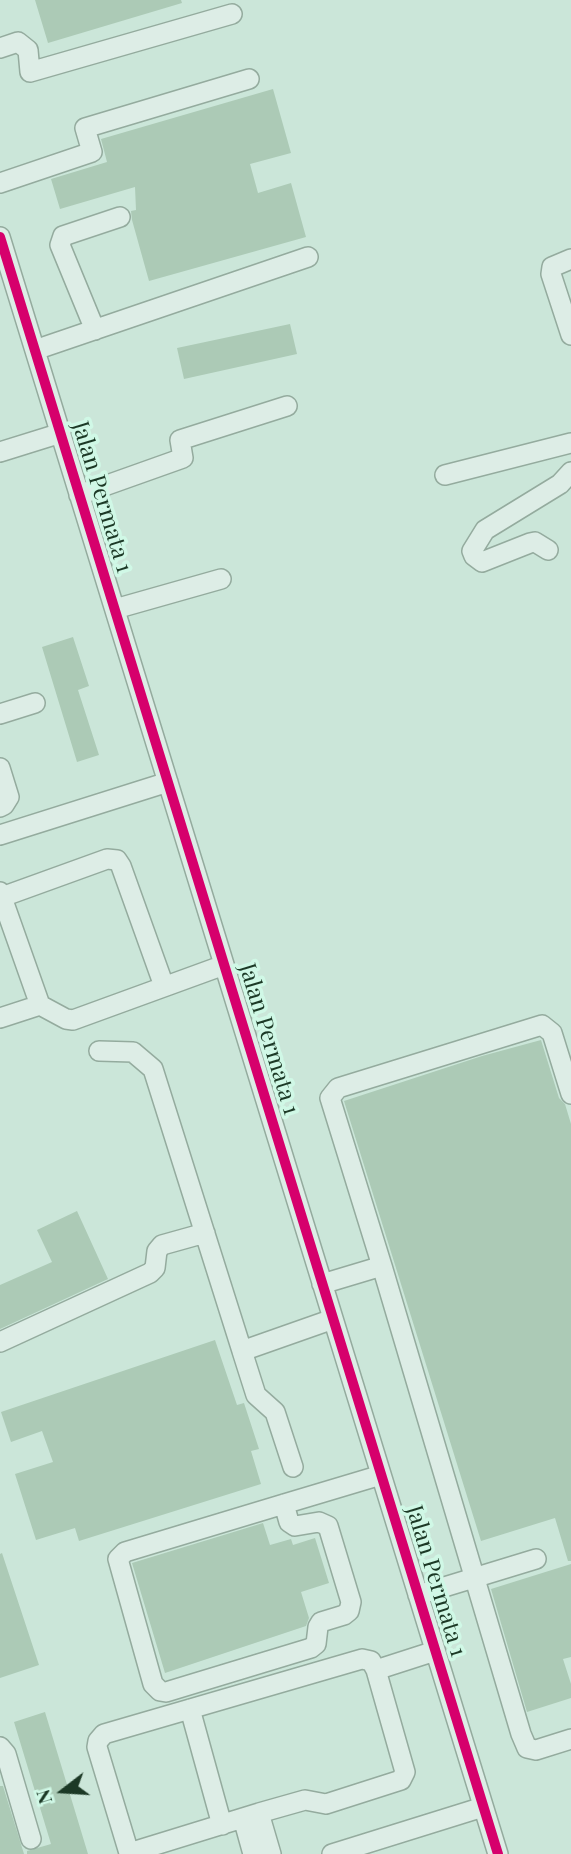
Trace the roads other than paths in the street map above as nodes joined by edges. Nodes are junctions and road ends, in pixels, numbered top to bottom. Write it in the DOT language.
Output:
graph roads {
  1 [pos="232,14"];
  2 [pos="0,48"];
  3 [pos="249,79"];
  4 [pos="0,183"];
  5 [pos="120,216"];
  6 [pos="0,236"];
  7 [pos="308,257"];
  8 [pos="571,259"];
  9 [pos="95,330"];
  10 [pos="571,335"];
  11 [pos="35,351"];
  12 [pos="287,406"];
  13 [pos="61,433"];
  14 [pos="571,443"];
  15 [pos="0,452"];
  16 [pos="571,472"];
  17 [pos="445,475"];
  18 [pos="79,495"];
  19 [pos="548,550"];
  20 [pos="221,579"];
  21 [pos="114,609"];
  22 [pos="35,703"];
  23 [pos="0,714"];
  24 [pos="0,768"];
  25 [pos="168,782"];
  26 [pos="0,807"];
  27 [pos="0,835"];
  28 [pos="1,895"];
  29 [pos="224,965"];
  30 [pos="164,986"];
  31 [pos="40,1004"];
  32 [pos="0,1018"];
  33 [pos="99,1051"];
  34 [pos="571,1094"];
  35 [pos="205,1233"];
  36 [pos="382,1266"];
  37 [pos="322,1284"];
  38 [pos="333,1319"];
  39 [pos="0,1342"];
  40 [pos="242,1351"];
  41 [pos="293,1467"];
  42 [pos="381,1475"];
  43 [pos="284,1504"];
  44 [pos="536,1559"];
  45 [pos="474,1578"];
  46 [pos="418,1595"];
  47 [pos="435,1651"];
  48 [pos="376,1670"];
  49 [pos="190,1709"];
  50 [pos="571,1739"];
  51 [pos="0,1747"];
  52 [pos="484,1807"];
  53 [pos="251,1815"];
  54 [pos="222,1825"];
  55 [pos="32,1839"];
  56 [pos="129,1854"];
  57 [pos="253,1854"];
  58 [pos="271,1854"];
  59 [pos="332,1854"];
  60 [pos="498,1854"];
  1 -- 2 [label="street"];
  3 -- 4 [label="street"];
  5 -- 9 [label="street"];
  6 -- 11 [label="street, Jalan Permata 1"];
  7 -- 9 [label="street"];
  8 -- 10 [label="street"];
  9 -- 11 [label="street"];
  11 -- 13 [label="street, Jalan Permata 1"];
  12 -- 18 [label="street"];
  13 -- 15 [label="street"];
  13 -- 18 [label="street, Jalan Permata 1"];
  14 -- 17 [label="street"];
  16 -- 19 [label="street"];
  18 -- 21 [label="street, Jalan Permata 1"];
  20 -- 21 [label="street"];
  21 -- 25 [label="street, Jalan Permata 1"];
  22 -- 23 [label="street"];
  24 -- 26 [label="street"];
  25 -- 27 [label="street"];
  25 -- 29 [label="street, Jalan Permata 1"];
  28 -- 30 [label="street"];
  28 -- 31 [label="street"];
  29 -- 30 [label="street"];
  29 -- 37 [label="street, Jalan Permata 1"];
  30 -- 31 [label="street"];
  31 -- 32 [label="street"];
  33 -- 35 [label="street"];
  34 -- 36 [label="street"];
  35 -- 39 [label="street"];
  35 -- 40 [label="street"];
  36 -- 37 [label="street"];
  36 -- 45 [label="street"];
  37 -- 38 [label="street, Jalan Permata 1"];
  38 -- 40 [label="street"];
  38 -- 42 [label="street, Jalan Permata 1"];
  40 -- 41 [label="street"];
  42 -- 43 [label="street"];
  42 -- 46 [label="street, Jalan Permata 1"];
  43 -- 43 [label="street"];
  44 -- 45 [label="street"];
  45 -- 46 [label="street"];
  45 -- 50 [label="street"];
  46 -- 47 [label="street, Jalan Permata 1"];
  47 -- 48 [label="street"];
  47 -- 52 [label="street, Jalan Permata 1"];
  48 -- 49 [label="street"];
  48 -- 53 [label="street"];
  49 -- 54 [label="street"];
  49 -- 56 [label="street"];
  51 -- 55 [label="street"];
  52 -- 59 [label="street"];
  52 -- 60 [label="street, Jalan Permata 1"];
  53 -- 54 [label="street"];
  53 -- 57 [label="street"];
  53 -- 58 [label="street"];
  54 -- 56 [label="street"];
}
